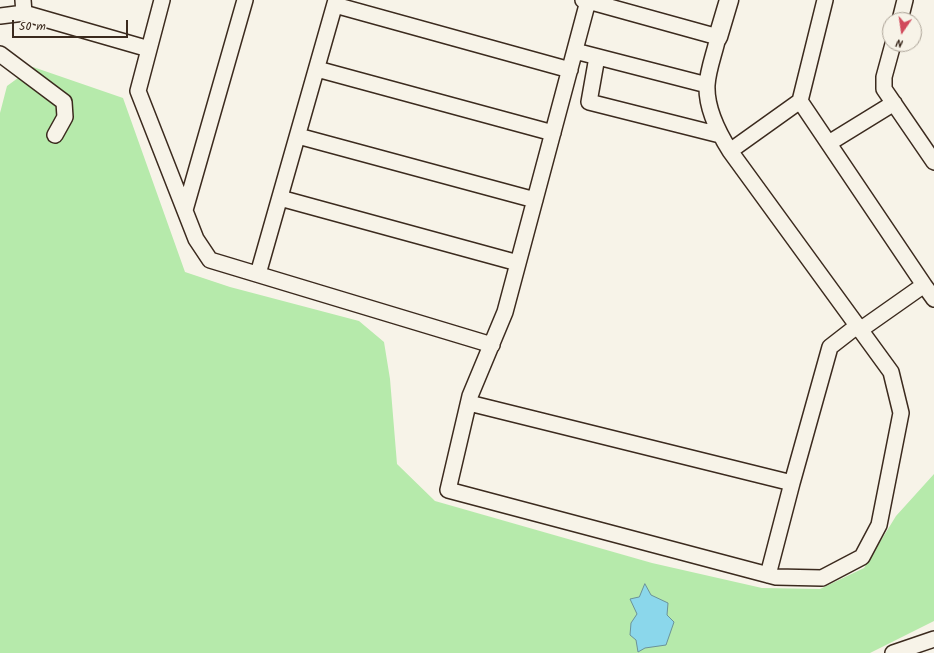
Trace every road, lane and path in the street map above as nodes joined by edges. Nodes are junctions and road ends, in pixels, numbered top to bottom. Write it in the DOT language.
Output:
graph roads {
  1 [pos="162,0"];
  2 [pos="245,0"];
  3 [pos="728,0"];
  4 [pos="825,0"];
  5 [pos="905,0"];
  6 [pos="586,1"];
  7 [pos="335,3"];
  8 [pos="23,6"];
  9 [pos="902,12"];
  10 [pos="0,16"];
  11 [pos="718,37"];
  12 [pos="149,49"];
  13 [pos="575,51"];
  14 [pos="891,52"];
  15 [pos="0,54"];
  16 [pos="597,57"];
  17 [pos="317,69"];
  18 [pos="570,70"];
  19 [pos="707,85"];
  20 [pos="800,101"];
  21 [pos="894,103"];
  22 [pos="55,134"];
  23 [pos="552,134"];
  24 [pos="298,136"];
  25 [pos="720,136"];
  26 [pos="828,143"];
  27 [pos="730,151"];
  28 [pos="934,162"];
  29 [pos="280,198"];
  30 [pos="535,200"];
  31 [pos="185,210"];
  32 [pos="518,263"];
  33 [pos="258,274"];
  34 [pos="924,285"];
  35 [pos="934,299"];
  36 [pos="859,328"];
  37 [pos="492,344"];
  38 [pos="469,403"];
  39 [pos="792,483"];
  40 [pos="768,575"];
  41 [pos="934,639"];
  42 [pos="893,653"];
  1 -- 12 [label="street"];
  2 -- 31 [label="street"];
  3 -- 11 [label="street"];
  4 -- 20 [label="street"];
  5 -- 9 [label="street"];
  6 -- 11 [label="street"];
  6 -- 13 [label="street"];
  7 -- 17 [label="street"];
  7 -- 18 [label="street"];
  8 -- 10 [label="street"];
  8 -- 12 [label="street"];
  11 -- 19 [label="street"];
  12 -- 31 [label="street"];
  13 -- 16 [label="street"];
  13 -- 18 [label="street"];
  14 -- 21 [label="street"];
  15 -- 22 [label="street"];
  16 -- 19 [label="street"];
  16 -- 25 [label="street"];
  17 -- 23 [label="street"];
  17 -- 24 [label="street"];
  18 -- 23 [label="street"];
  19 -- 25 [label="street"];
  20 -- 26 [label="street"];
  20 -- 27 [label="street"];
  21 -- 26 [label="street"];
  21 -- 28 [label="street"];
  23 -- 30 [label="street"];
  24 -- 29 [label="street"];
  24 -- 30 [label="street"];
  25 -- 27 [label="street"];
  26 -- 34 [label="street"];
  27 -- 36 [label="street"];
  29 -- 32 [label="street"];
  29 -- 33 [label="street"];
  30 -- 32 [label="street"];
  31 -- 33 [label="street"];
  32 -- 37 [label="street"];
  33 -- 37 [label="street"];
  34 -- 35 [label="street"];
  34 -- 36 [label="street"];
  36 -- 39 [label="street"];
  36 -- 40 [label="street"];
  37 -- 38 [label="street"];
  38 -- 39 [label="street"];
  38 -- 40 [label="street"];
  39 -- 40 [label="street"];
  41 -- 42 [label="street"];
}
